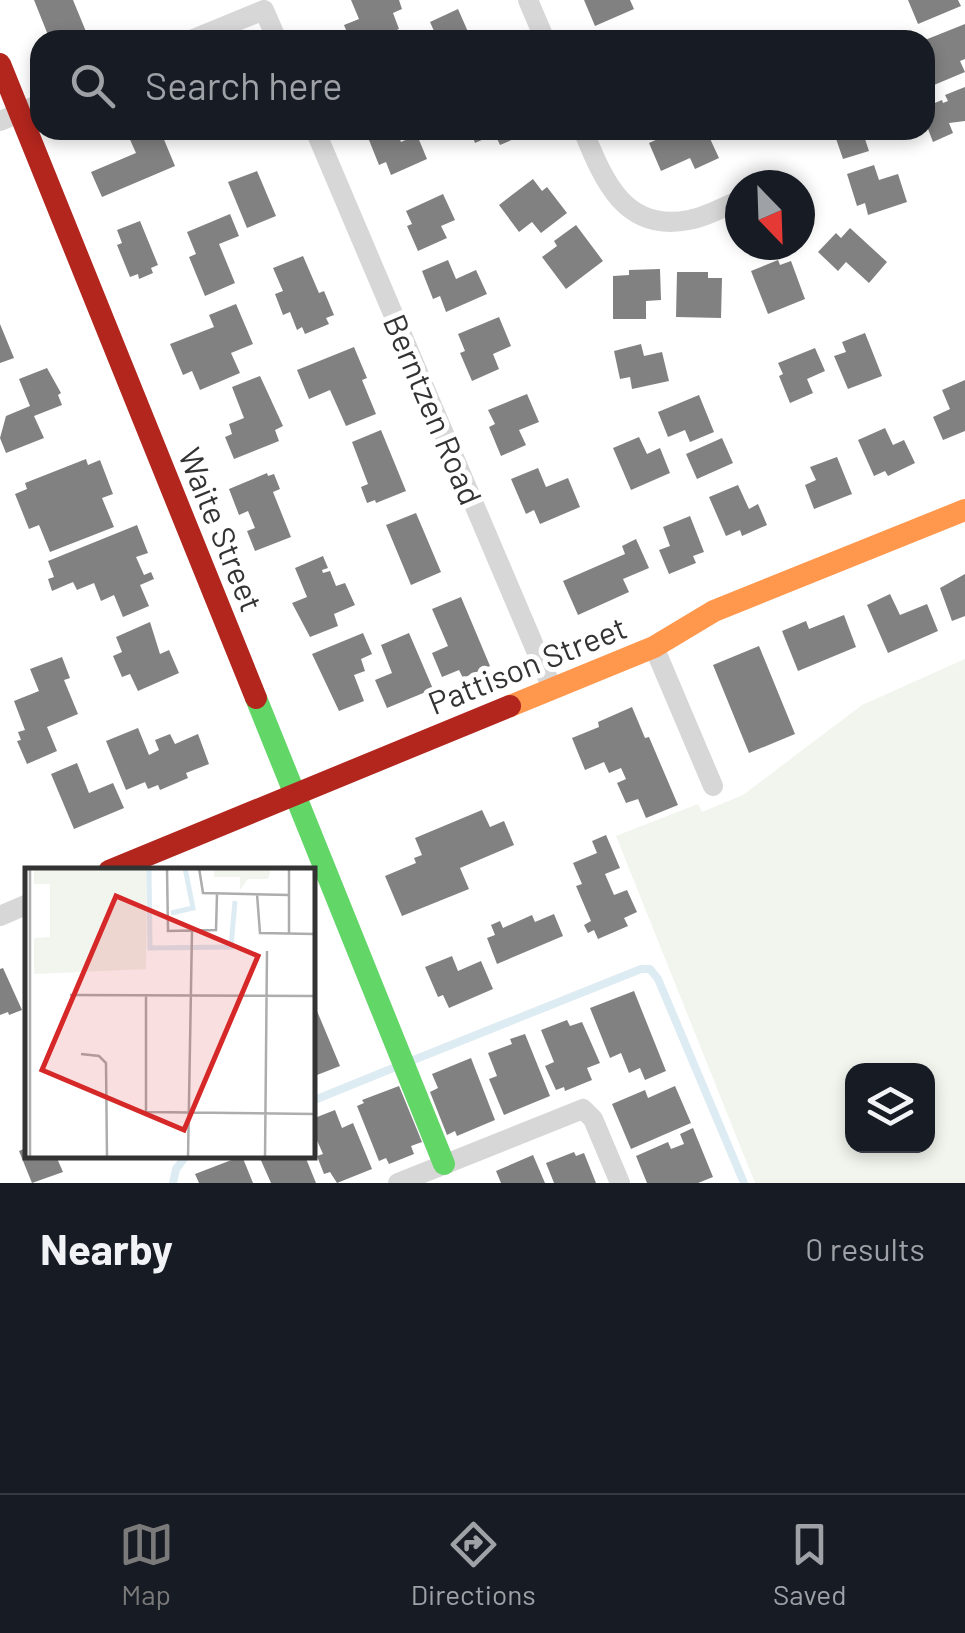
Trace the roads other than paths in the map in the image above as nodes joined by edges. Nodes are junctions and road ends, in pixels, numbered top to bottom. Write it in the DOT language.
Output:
graph roads {
  1 [pos="528,0"];
  2 [pos="215,30"];
  3 [pos="273,30"];
  4 [pos="541,30"];
  5 [pos="0,64"];
  6 [pos="20,112"];
  7 [pos="30,137"];
  8 [pos="31,140"];
  9 [pos="319,140"];
  10 [pos="586,140"];
  11 [pos="725,206"];
  12 [pos="965,510"];
  13 [pos="654,647"];
  14 [pos="552,688"];
  15 [pos="713,786"];
  16 [pos="293,794"];
  17 [pos="114,868"];
  18 [pos="25,905"];
  19 [pos="0,916"];
  20 [pos="444,1164"];
  21 [pos="398,1183"];
  22 [pos="620,1183"];
  1 -- 4 [label="street"];
  2 -- 3 [label="street"];
  5 -- 6 [label="street, Waite Street"];
  6 -- 7 [label="street, Waite Street"];
  8 -- 16 [label="street, Waite Street"];
  9 -- 14 [label="street, Berntzen Road"];
  10 -- 11 [label="street"];
  12 -- 13 [label="street, Pattison Street"];
  13 -- 14 [label="street, Pattison Street"];
  13 -- 15 [label="street"];
  14 -- 16 [label="street, Pattison Street"];
  16 -- 17 [label="street, Pattison Street"];
  16 -- 20 [label="street, Waite Street"];
  18 -- 19 [label="street"];
  20 -- 21 [label="street"];
  20 -- 22 [label="street"];
}
